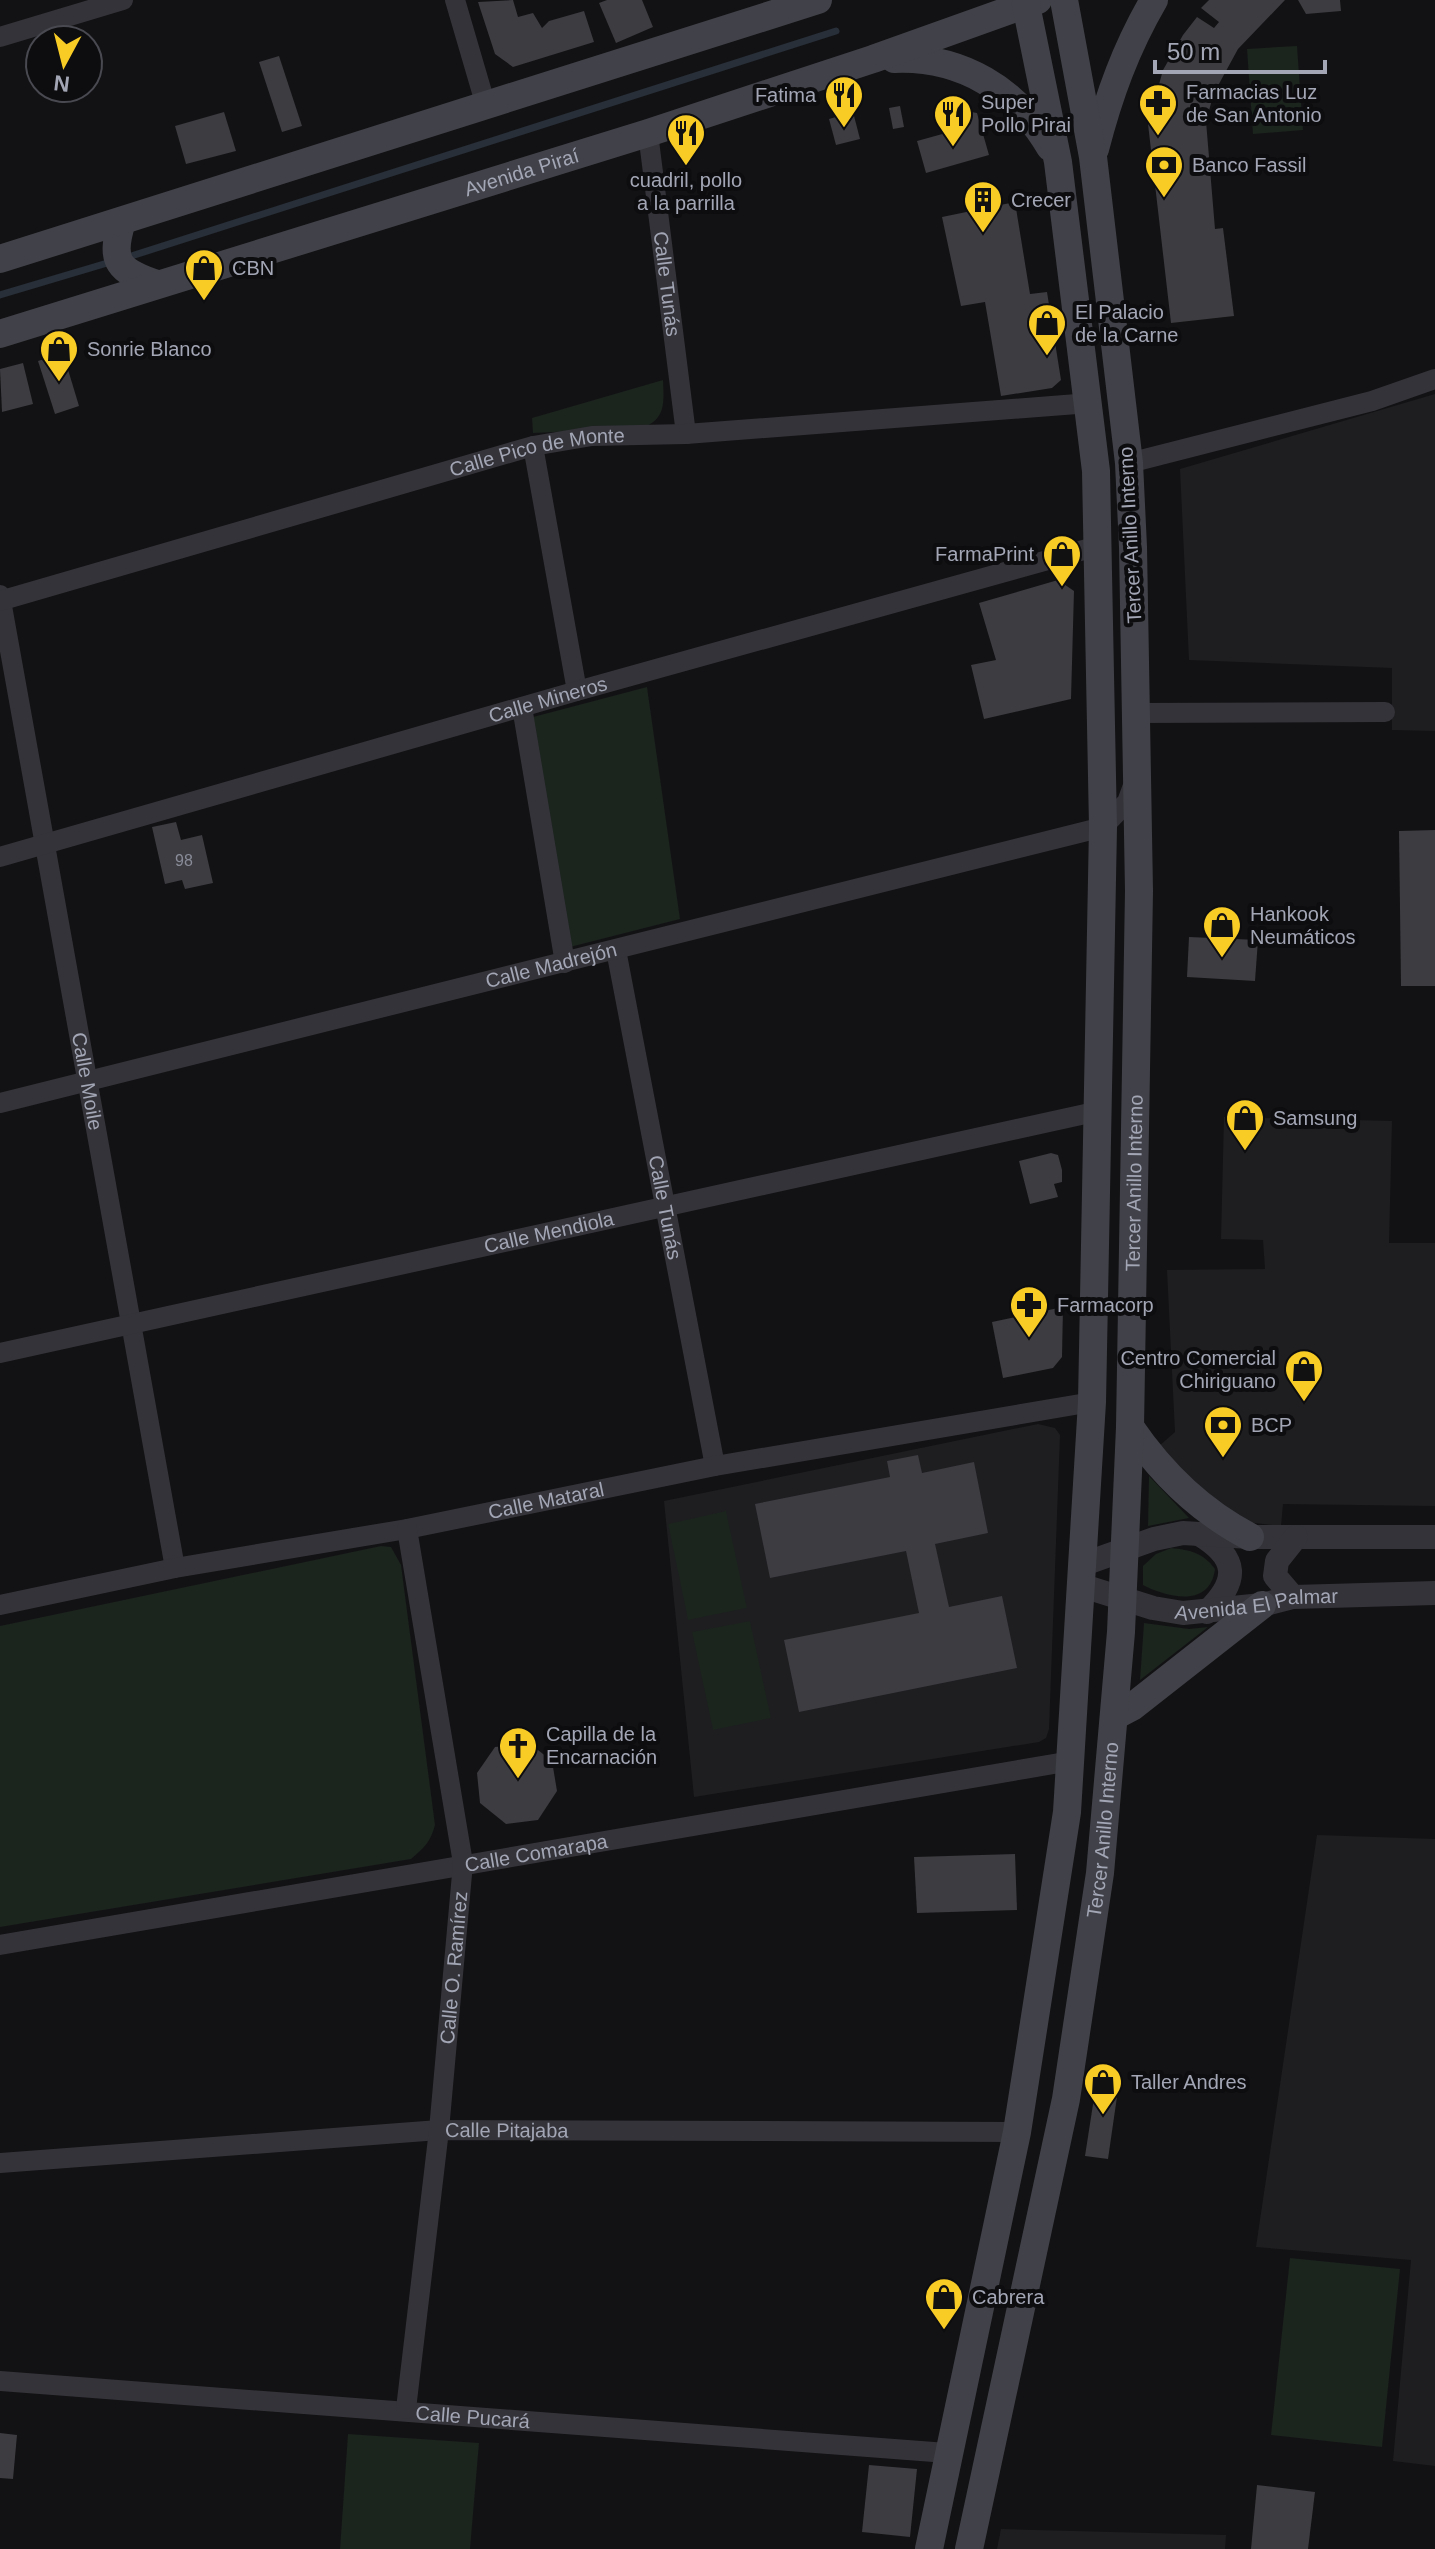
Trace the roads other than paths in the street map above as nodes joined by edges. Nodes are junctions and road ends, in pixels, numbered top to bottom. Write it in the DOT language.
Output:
graph roads {
  1 [pos="123,0"];
  2 [pos="455,0"];
  3 [pos="818,0"];
  4 [pos="1064,0"];
  5 [pos="1154,0"];
  6 [pos="1030,2"];
  7 [pos="0,37"];
  8 [pos="873,59"];
  9 [pos="486,106"];
  10 [pos="648,133"];
  11 [pos="1093,157"];
  12 [pos="1058,162"];
  13 [pos="101,235"];
  14 [pos="0,259"];
  15 [pos="150,281"];
  16 [pos="102,295"];
  17 [pos="0,334"];
  18 [pos="1435,379"];
  19 [pos="1090,403"];
  20 [pos="686,434"];
  21 [pos="533,446"];
  22 [pos="1129,463"];
  23 [pos="1096,471"];
  24 [pos="1098,546"];
  25 [pos="1133,547"];
  26 [pos="0,599"];
  27 [pos="577,691"];
  28 [pos="522,707"];
  29 [pos="1385,712"];
  30 [pos="1136,713"];
  31 [pos="1137,768"];
  32 [pos="1103,827"];
  33 [pos="43,846"];
  34 [pos="0,857"];
  35 [pos="1139,891"];
  36 [pos="616,950"];
  37 [pos="565,963"];
  38 [pos="89,1079"];
  39 [pos="0,1103"];
  40 [pos="1099,1111"];
  41 [pos="665,1208"];
  42 [pos="129,1324"];
  43 [pos="0,1353"];
  44 [pos="1092,1402"];
  45 [pos="1130,1427"];
  46 [pos="715,1466"];
  47 [pos="407,1529"];
  48 [pos="1199,1534"];
  49 [pos="1250,1537"];
  50 [pos="1296,1537"];
  51 [pos="1435,1537"];
  52 [pos="1125,1549"];
  53 [pos="175,1568"];
  54 [pos="1083,1575"];
  55 [pos="1435,1593"];
  56 [pos="1293,1597"];
  57 [pos="1123,1600"];
  58 [pos="0,1605"];
  59 [pos="1262,1605"];
  60 [pos="1207,1612"];
  61 [pos="1115,1716"];
  62 [pos="1071,1761"];
  63 [pos="463,1863"];
  64 [pos="1100,1873"];
  65 [pos="0,1945"];
  66 [pos="1035,2031"];
  67 [pos="1066,2099"];
  68 [pos="439,2130"];
  69 [pos="1017,2132"];
  70 [pos="0,2163"];
  71 [pos="1045,2204"];
  72 [pos="0,2381"];
  73 [pos="406,2409"];
  74 [pos="947,2453"];
  75 [pos="929,2549"];
  76 [pos="969,2549"];
  1 -- 7 [label="street"];
  2 -- 9 [label="street"];
  3 -- 9 [label="main road"];
  4 -- 11 [label="main road, Tercer Anillo Interno"];
  5 -- 11 [label="main road"];
  6 -- 8 [label="main road, Avenida Piraí"];
  6 -- 12 [label="main road, Tercer Anillo Interno"];
  8 -- 10 [label="main road, Avenida Piraí"];
  8 -- 12 [label="main road"];
  9 -- 13 [label="main road"];
  10 -- 15 [label="main road, Avenida Piraí"];
  10 -- 20 [label="street, Calle Tunás"];
  11 -- 22 [label="main road, Tercer Anillo Interno"];
  12 -- 19 [label="main road, Tercer Anillo Interno"];
  13 -- 14 [label="main road"];
  13 -- 15 [label="main road"];
  13 -- 16 [label="main road"];
  15 -- 16 [label="main road, Avenida Piraí"];
  16 -- 17 [label="main road, Avenida Piraí"];
  18 -- 22 [label="street"];
  19 -- 20 [label="street, Calle Pico de Monte"];
  19 -- 23 [label="main road, Tercer Anillo Interno"];
  20 -- 21 [label="street, Calle Pico de Monte"];
  21 -- 26 [label="street, Calle Pico de Monte"];
  21 -- 27 [label="street"];
  22 -- 25 [label="main road, Tercer Anillo Interno"];
  23 -- 24 [label="main road, Tercer Anillo Interno"];
  23 -- 25 [label="main road"];
  24 -- 27 [label="street, Calle Mineros"];
  24 -- 32 [label="main road, Tercer Anillo Interno"];
  25 -- 30 [label="main road, Tercer Anillo Interno"];
  26 -- 33 [label="street, Calle Moile"];
  27 -- 28 [label="street, Calle Mineros"];
  28 -- 33 [label="street, Calle Mineros"];
  28 -- 37 [label="street"];
  29 -- 30 [label="street"];
  30 -- 31 [label="main road, Tercer Anillo Interno"];
  31 -- 32 [label="street"];
  31 -- 35 [label="main road, Tercer Anillo Interno"];
  32 -- 35 [label="street"];
  32 -- 36 [label="street, Calle Madrejón"];
  32 -- 40 [label="main road, Tercer Anillo Interno"];
  33 -- 34 [label="street, Calle Mineros"];
  33 -- 38 [label="street, Calle Moile"];
  35 -- 45 [label="main road, Tercer Anillo Interno"];
  36 -- 37 [label="street, Calle Madrejón"];
  36 -- 41 [label="street, Calle Tunás"];
  37 -- 38 [label="street, Calle Madrejón"];
  38 -- 39 [label="street, Calle Madrejón"];
  38 -- 42 [label="street, Calle Moile"];
  40 -- 41 [label="street, Calle Mendiola"];
  40 -- 44 [label="main road, Tercer Anillo Interno"];
  41 -- 42 [label="street, Calle Mendiola"];
  41 -- 46 [label="street, Calle Tunás"];
  42 -- 43 [label="street, Calle Mendiola"];
  42 -- 53 [label="street, Calle Moile"];
  44 -- 46 [label="street, Calle Mataral"];
  44 -- 54 [label="main road, Tercer Anillo Interno"];
  45 -- 49 [label="main road"];
  45 -- 52 [label="main road, Tercer Anillo Interno"];
  46 -- 47 [label="street, Calle Mataral"];
  47 -- 53 [label="street, Calle Mataral"];
  47 -- 63 [label="street, Calle O. Ramírez"];
  48 -- 49 [label="street"];
  48 -- 52 [label="street"];
  48 -- 60 [label="street"];
  49 -- 50 [label="street"];
  50 -- 51 [label="street"];
  50 -- 56 [label="street"];
  52 -- 54 [label="street"];
  52 -- 57 [label="main road, Tercer Anillo Interno"];
  53 -- 58 [label="street, Calle Mataral"];
  54 -- 57 [label="street, Avenida El Palmar"];
  54 -- 62 [label="main road, Tercer Anillo Interno"];
  55 -- 56 [label="street, Avenida El Palmar"];
  56 -- 59 [label="street, Avenida El Palmar"];
  57 -- 60 [label="street, Avenida El Palmar"];
  57 -- 61 [label="main road, Tercer Anillo Interno"];
  59 -- 60 [label="street, Avenida El Palmar"];
  59 -- 61 [label="main road"];
  61 -- 64 [label="main road, Tercer Anillo Interno"];
  62 -- 63 [label="street, Calle Comarapa"];
  62 -- 64 [label="main road"];
  62 -- 66 [label="main road, Tercer Anillo Interno"];
  63 -- 65 [label="street, Calle Comarapa"];
  63 -- 68 [label="street, Calle O. Ramírez"];
  64 -- 67 [label="main road, Tercer Anillo Interno"];
  66 -- 67 [label="main road"];
  66 -- 69 [label="main road, Tercer Anillo Interno"];
  67 -- 71 [label="main road, Tercer Anillo Interno"];
  68 -- 69 [label="street, Calle Pitajaba"];
  68 -- 70 [label="street, Calle Pitajaba"];
  68 -- 73 [label="street, Calle O. Ramírez"];
  69 -- 71 [label="main road"];
  69 -- 74 [label="main road, Tercer Anillo Interno"];
  71 -- 76 [label="main road, Tercer Anillo Interno"];
  72 -- 73 [label="street, Calle Pucará"];
  73 -- 74 [label="street, Calle Pucará"];
  74 -- 75 [label="main road, Tercer Anillo Interno"];
}
